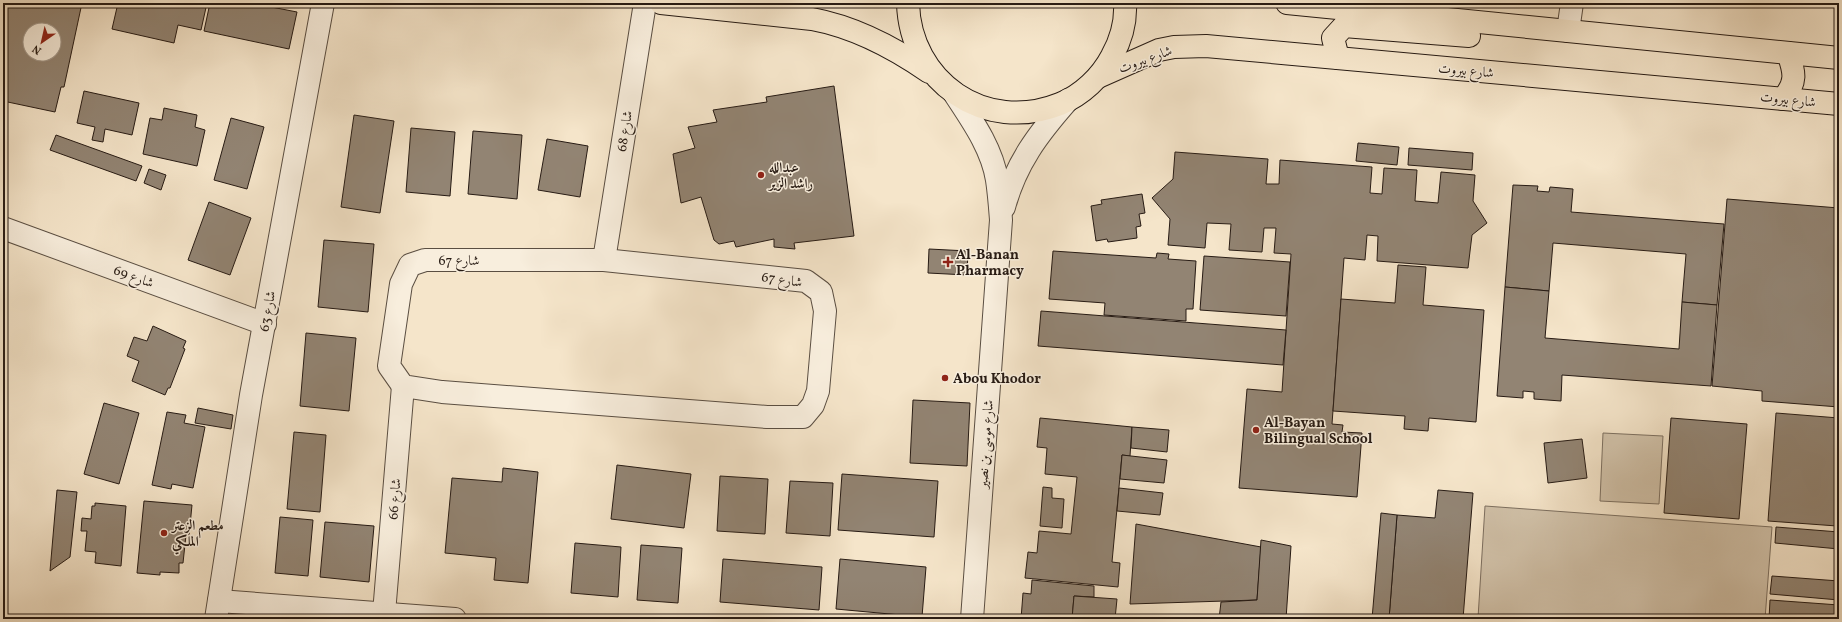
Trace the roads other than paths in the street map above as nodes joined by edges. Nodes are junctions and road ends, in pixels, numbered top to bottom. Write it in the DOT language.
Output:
graph roads {
  1 [pos="323,3"];
  2 [pos="645,3"];
  3 [pos="661,3"];
  4 [pos="908,3"];
  5 [pos="1125,3"];
  6 [pos="1287,3"];
  7 [pos="1572,3"];
  8 [pos="1532,27"];
  9 [pos="1568,31"];
  10 [pos="1788,53"];
  11 [pos="1338,58"];
  12 [pos="1839,58"];
  13 [pos="935,76"];
  14 [pos="1098,77"];
  15 [pos="954,93"];
  16 [pos="1783,99"];
  17 [pos="1068,100"];
  18 [pos="1839,104"];
  19 [pos="1001,220"];
  20 [pos="3,228"];
  21 [pos="604,260"];
  22 [pos="265,324"];
  23 [pos="403,386"];
  24 [pos="217,610"];
  25 [pos="384,613"];
  26 [pos="455,619"];
  27 [pos="972,619"];
  1 -- 22 [label="street, شارع 63"];
  2 -- 21 [label="street, شارع 68"];
  3 -- 13 [label="main road"];
  4 -- 13 [label="main road"];
  5 -- 14 [label="main road"];
  6 -- 8 [label="main road"];
  7 -- 9 [label="street"];
  8 -- 9 [label="main road"];
  8 -- 11 [label="main road"];
  9 -- 10 [label="main road"];
  10 -- 12 [label="main road"];
  10 -- 16 [label="main road"];
  11 -- 14 [label="main road, شارع بيروت"];
  11 -- 16 [label="main road, شارع بيروت"];
  13 -- 15 [label="main road"];
  14 -- 17 [label="main road"];
  15 -- 17 [label="main road"];
  15 -- 19 [label="street, شارع موسى بن نصير"];
  16 -- 18 [label="main road, شارع بيروت"];
  17 -- 19 [label="street, شارع موسى بن نصير"];
  19 -- 27 [label="street, شارع موسى بن نصير"];
  20 -- 22 [label="street, شارع 69"];
  21 -- 23 [label="street, شارع 67"];
  21 -- 23 [label="street, شارع 67"];
  22 -- 24 [label="street, شارع 63"];
  23 -- 25 [label="street, شارع 66"];
  24 -- 25 [label="street"];
  25 -- 26 [label="street"];
}
